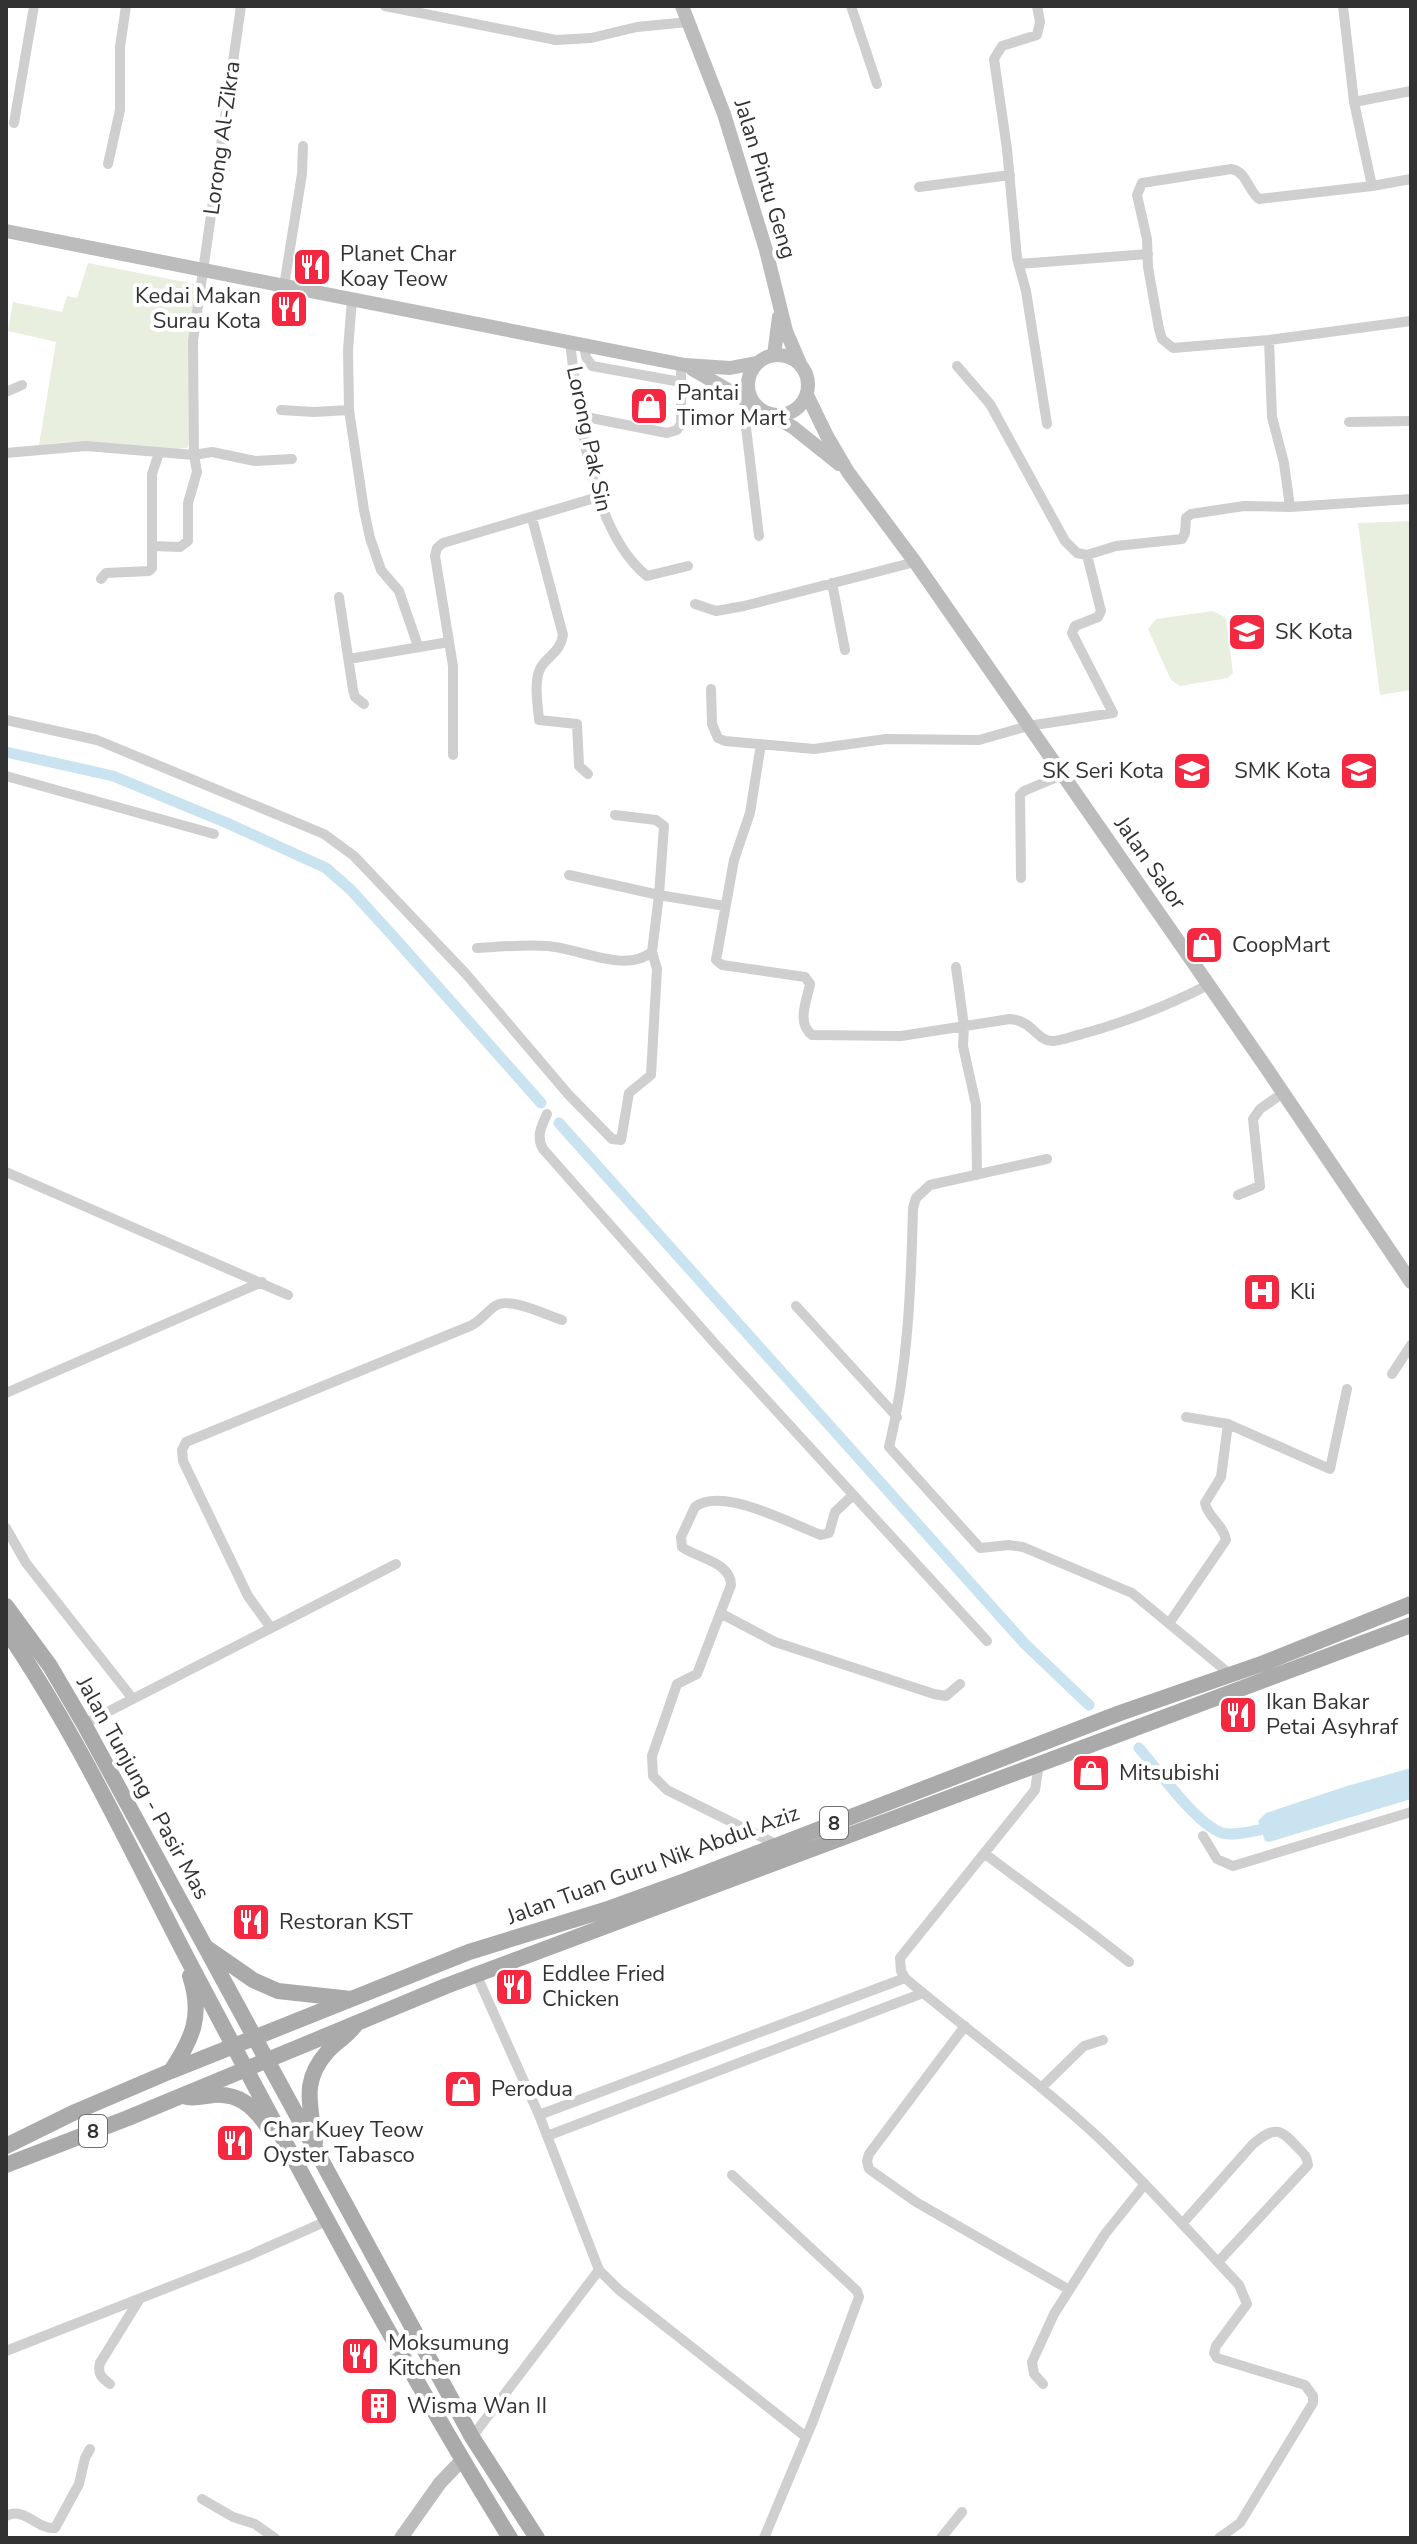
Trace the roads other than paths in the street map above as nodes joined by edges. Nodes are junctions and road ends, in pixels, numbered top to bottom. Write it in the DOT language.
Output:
graph roads {
  1 [pos="34,6"];
  2 [pos="126,6"];
  3 [pos="241,6"];
  4 [pos="385,6"];
  5 [pos="682,6"];
  6 [pos="851,6"];
  7 [pos="1037,6"];
  8 [pos="1343,6"];
  9 [pos="421,10"];
  10 [pos="688,22"];
  11 [pos="877,84"];
  12 [pos="1411,91"];
  13 [pos="1354,102"];
  14 [pos="14,123"];
  15 [pos="303,146"];
  16 [pos="108,164"];
  17 [pos="1010,175"];
  18 [pos="1411,179"];
  19 [pos="1372,186"];
  20 [pos="919,187"];
  21 [pos="6,231"];
  22 [pos="1148,254"];
  23 [pos="1019,264"];
  24 [pos="202,270"];
  25 [pos="284,286"];
  26 [pos="352,299"];
  27 [pos="779,309"];
  28 [pos="1411,321"];
  29 [pos="1269,340"];
  30 [pos="577,344"];
  31 [pos="774,355"];
  32 [pos="756,363"];
  33 [pos="683,364"];
  34 [pos="801,366"];
  35 [pos="957,366"];
  36 [pos="681,382"];
  37 [pos="22,385"];
  38 [pos="6,392"];
  39 [pos="807,395"];
  40 [pos="753,404"];
  41 [pos="281,410"];
  42 [pos="349,410"];
  43 [pos="773,415"];
  44 [pos="581,416"];
  45 [pos="1411,421"];
  46 [pos="1349,422"];
  47 [pos="1047,424"];
  48 [pos="6,453"];
  49 [pos="159,453"];
  50 [pos="194,455"];
  51 [pos="292,459"];
  52 [pos="848,472"];
  53 [pos="598,497"];
  54 [pos="1411,499"];
  55 [pos="1290,507"];
  56 [pos="532,518"];
  57 [pos="759,536"];
  58 [pos="152,546"];
  59 [pos="1087,555"];
  60 [pos="915,562"];
  61 [pos="688,566"];
  62 [pos="101,579"];
  63 [pos="832,583"];
  64 [pos="339,597"];
  65 [pos="695,604"];
  66 [pos="449,642"];
  67 [pos="418,646"];
  68 [pos="845,650"];
  69 [pos="349,659"];
  70 [pos="711,689"];
  71 [pos="364,704"];
  72 [pos="6,720"];
  73 [pos="1028,726"];
  74 [pos="761,744"];
  75 [pos="453,755"];
  76 [pos="588,774"];
  77 [pos="1062,775"];
  78 [pos="6,776"];
  79 [pos="615,815"];
  80 [pos="214,834"];
  81 [pos="569,875"];
  82 [pos="1021,878"];
  83 [pos="659,895"];
  84 [pos="725,906"];
  85 [pos="477,948"];
  86 [pos="652,952"];
  87 [pos="956,967"];
  88 [pos="1208,985"];
  89 [pos="964,1026"];
  90 [pos="1283,1093"];
  91 [pos="547,1114"];
  92 [pos="1047,1159"];
  93 [pos="6,1172"];
  94 [pos="977,1175"];
  95 [pos="1238,1195"];
  96 [pos="262,1282"];
  97 [pos="1411,1282"];
  98 [pos="288,1295"];
  99 [pos="796,1306"];
  100 [pos="562,1320"];
  101 [pos="1411,1345"];
  102 [pos="1392,1374"];
  103 [pos="1347,1389"];
  104 [pos="6,1393"];
  105 [pos="897,1417"];
  106 [pos="1186,1417"];
  107 [pos="1228,1424"];
  108 [pos="853,1495"];
  109 [pos="7,1534"];
  110 [pos="396,1564"];
  111 [pos="1411,1604"];
  112 [pos="6,1606"];
  113 [pos="720,1613"];
  114 [pos="1170,1622"];
  115 [pos="1411,1625"];
  116 [pos="271,1628"];
  117 [pos="6,1630"];
  118 [pos="987,1641"];
  119 [pos="1231,1675"];
  120 [pos="960,1684"];
  121 [pos="133,1699"];
  122 [pos="84,1724"];
  123 [pos="1039,1764"];
  124 [pos="1411,1812"];
  125 [pos="1203,1836"];
  126 [pos="778,1845"];
  127 [pos="984,1853"];
  128 [pos="206,1947"];
  129 [pos="187,1958"];
  130 [pos="1129,1962"];
  131 [pos="477,1976"];
  132 [pos="905,1978"];
  133 [pos="923,1993"];
  134 [pos="353,1999"];
  135 [pos="360,2020"];
  136 [pos="965,2026"];
  137 [pos="255,2038"];
  138 [pos="1103,2040"];
  139 [pos="235,2046"];
  140 [pos="266,2059"];
  141 [pos="247,2068"];
  142 [pos="171,2071"];
  143 [pos="1041,2088"];
  144 [pos="179,2096"];
  145 [pos="539,2115"];
  146 [pos="547,2136"];
  147 [pos="6,2146"];
  148 [pos="316,2150"];
  149 [pos="294,2157"];
  150 [pos="6,2165"];
  151 [pos="732,2175"];
  152 [pos="1145,2184"];
  153 [pos="329,2220"];
  154 [pos="1182,2224"];
  155 [pos="1218,2262"];
  156 [pos="599,2270"];
  157 [pos="1068,2289"];
  158 [pos="140,2299"];
  159 [pos="6,2351"];
  160 [pos="110,2384"];
  161 [pos="1043,2384"];
  162 [pos="472,2437"];
  163 [pos="806,2437"];
  164 [pos="90,2449"];
  165 [pos="463,2459"];
  166 [pos="202,2499"];
  167 [pos="962,2512"];
  168 [pos="6,2516"];
  169 [pos="275,2538"];
  170 [pos="401,2538"];
  171 [pos="510,2538"];
  172 [pos="537,2538"];
  173 [pos="764,2538"];
  174 [pos="941,2538"];
  175 [pos="1219,2538"];
  1 -- 14 [label="street"];
  2 -- 16 [label="street"];
  3 -- 24 [label="street, Lorong Al-Zikra"];
  4 -- 9 [label="street"];
  5 -- 10 [label="main road, Jalan Pintu Geng"];
  6 -- 11 [label="street"];
  7 -- 17 [label="street"];
  8 -- 13 [label="street"];
  9 -- 10 [label="street"];
  10 -- 27 [label="main road, Jalan Pintu Geng"];
  12 -- 13 [label="street"];
  13 -- 19 [label="street"];
  15 -- 25 [label="street"];
  17 -- 20 [label="street"];
  17 -- 23 [label="street"];
  18 -- 19 [label="street"];
  19 -- 22 [label="street"];
  21 -- 24 [label="main road"];
  22 -- 23 [label="street"];
  22 -- 29 [label="street"];
  23 -- 47 [label="street"];
  24 -- 25 [label="main road"];
  24 -- 50 [label="street, Lorong Al-Zikra"];
  25 -- 26 [label="main road"];
  26 -- 30 [label="main road"];
  26 -- 42 [label="street"];
  27 -- 31 [label="main road"];
  27 -- 34 [label="main road, Jalan Pintu Geng"];
  28 -- 29 [label="street"];
  29 -- 55 [label="street"];
  30 -- 33 [label="main road"];
  30 -- 36 [label="street"];
  30 -- 44 [label="street, Lorong Pak Sin"];
  31 -- 32 [label="main road"];
  31 -- 34 [label="main road"];
  32 -- 33 [label="main road"];
  32 -- 40 [label="main road"];
  33 -- 36 [label="street"];
  33 -- 40 [label="main road"];
  34 -- 39 [label="main road"];
  35 -- 59 [label="street"];
  36 -- 44 [label="street"];
  37 -- 38 [label="street"];
  39 -- 43 [label="main road"];
  39 -- 52 [label="main road, Jalan Salor"];
  40 -- 43 [label="main road"];
  40 -- 57 [label="street"];
  41 -- 42 [label="street"];
  42 -- 67 [label="street"];
  43 -- 52 [label="main road, Jalan Salor"];
  44 -- 53 [label="street, Lorong Pak Sin"];
  45 -- 46 [label="street"];
  48 -- 49 [label="street"];
  49 -- 50 [label="street"];
  49 -- 58 [label="street"];
  50 -- 51 [label="street"];
  50 -- 58 [label="street, Lorong Al-Zikra"];
  52 -- 60 [label="main road, Jalan Salor"];
  53 -- 56 [label="street"];
  53 -- 61 [label="street, Lorong Pak Sin"];
  54 -- 55 [label="street"];
  55 -- 59 [label="street"];
  56 -- 66 [label="street"];
  56 -- 76 [label="street"];
  58 -- 62 [label="street"];
  59 -- 73 [label="street"];
  60 -- 63 [label="street"];
  60 -- 73 [label="main road, Jalan Salor"];
  63 -- 65 [label="street"];
  63 -- 68 [label="street"];
  64 -- 69 [label="street"];
  66 -- 67 [label="street"];
  66 -- 75 [label="street"];
  67 -- 69 [label="street"];
  69 -- 71 [label="street"];
  70 -- 74 [label="street"];
  72 -- 86 [label="street"];
  73 -- 74 [label="street"];
  73 -- 77 [label="main road, Jalan Salor"];
  74 -- 84 [label="street"];
  77 -- 82 [label="street"];
  77 -- 88 [label="main road, Jalan Salor"];
  78 -- 80 [label="street"];
  79 -- 83 [label="street"];
  81 -- 83 [label="street"];
  83 -- 84 [label="street"];
  83 -- 86 [label="street"];
  84 -- 89 [label="street"];
  85 -- 86 [label="street"];
  87 -- 89 [label="street"];
  88 -- 89 [label="street"];
  88 -- 90 [label="main road, Jalan Salor"];
  89 -- 94 [label="street"];
  90 -- 95 [label="street"];
  90 -- 97 [label="main road, Jalan Salor"];
  91 -- 108 [label="street"];
  92 -- 94 [label="street"];
  93 -- 96 [label="street"];
  94 -- 105 [label="street"];
  96 -- 98 [label="street"];
  96 -- 104 [label="street"];
  99 -- 105 [label="street"];
  100 -- 116 [label="street"];
  101 -- 102 [label="street"];
  103 -- 107 [label="street"];
  105 -- 114 [label="street"];
  106 -- 107 [label="street"];
  107 -- 114 [label="street"];
  108 -- 113 [label="street"];
  108 -- 118 [label="street"];
  109 -- 121 [label="street"];
  110 -- 116 [label="street"];
  111 -- 119 [label="main road, Jalan Tuan Guru Nik Abdul Aziz / 8"];
  112 -- 122 [label="main road, Jalan Tunjung - Pasir Mas"];
  113 -- 120 [label="street"];
  113 -- 126 [label="street"];
  114 -- 119 [label="street"];
  115 -- 123 [label="main road, Jalan Tuan Guru Nik Abdul Aziz / 8"];
  116 -- 121 [label="street"];
  117 -- 129 [label="main road, Jalan Tunjung - Pasir Mas"];
  119 -- 126 [label="main road, Jalan Tuan Guru Nik Abdul Aziz / 8"];
  121 -- 122 [label="street"];
  122 -- 128 [label="main road, Jalan Tunjung - Pasir Mas"];
  123 -- 127 [label="street"];
  123 -- 131 [label="main road, Jalan Tuan Guru Nik Abdul Aziz / 8"];
  124 -- 125 [label="street"];
  126 -- 134 [label="main road, Jalan Tuan Guru Nik Abdul Aziz / 8"];
  127 -- 130 [label="street"];
  127 -- 132 [label="street"];
  128 -- 134 [label="main road"];
  128 -- 137 [label="main road, Jalan Tunjung - Pasir Mas"];
  129 -- 139 [label="main road, Jalan Tunjung - Pasir Mas"];
  129 -- 142 [label="main road"];
  131 -- 135 [label="main road, Jalan Tuan Guru Nik Abdul Aziz / 8"];
  131 -- 145 [label="street"];
  132 -- 133 [label="street"];
  132 -- 145 [label="street"];
  133 -- 136 [label="street"];
  133 -- 146 [label="street"];
  134 -- 137 [label="main road, Jalan Tuan Guru Nik Abdul Aziz / 8"];
  135 -- 140 [label="main road, Jalan Tuan Guru Nik Abdul Aziz / 8"];
  135 -- 148 [label="main road"];
  136 -- 143 [label="street"];
  136 -- 157 [label="street"];
  137 -- 139 [label="main road, Jalan Tuan Guru Nik Abdul Aziz / 8"];
  137 -- 140 [label="main road, Jalan Tunjung - Pasir Mas"];
  138 -- 143 [label="street"];
  139 -- 141 [label="main road, Jalan Tunjung - Pasir Mas"];
  139 -- 142 [label="main road, Jalan Tuan Guru Nik Abdul Aziz / 8"];
  140 -- 141 [label="main road, Jalan Tuan Guru Nik Abdul Aziz / 8"];
  140 -- 148 [label="main road, Jalan Tunjung - Pasir Mas"];
  141 -- 144 [label="main road, Jalan Tuan Guru Nik Abdul Aziz / 8"];
  141 -- 149 [label="main road, Jalan Tunjung - Pasir Mas"];
  142 -- 147 [label="main road, Jalan Tuan Guru Nik Abdul Aziz / 8"];
  143 -- 152 [label="street"];
  144 -- 149 [label="main road"];
  144 -- 150 [label="main road, Jalan Tuan Guru Nik Abdul Aziz / 8"];
  145 -- 146 [label="street"];
  146 -- 156 [label="street"];
  148 -- 162 [label="main road, Jalan Tunjung - Pasir Mas"];
  149 -- 153 [label="main road"];
  151 -- 163 [label="street"];
  152 -- 154 [label="street"];
  152 -- 157 [label="street"];
  153 -- 158 [label="street"];
  153 -- 165 [label="main road"];
  154 -- 155 [label="street"];
  154 -- 155 [label="street"];
  155 -- 175 [label="street"];
  156 -- 162 [label="street"];
  156 -- 163 [label="street"];
  157 -- 161 [label="street"];
  158 -- 159 [label="street"];
  158 -- 160 [label="street"];
  162 -- 172 [label="main road, Jalan Tunjung - Pasir Mas"];
  163 -- 173 [label="street"];
  164 -- 168 [label="street"];
  165 -- 170 [label="main road"];
  165 -- 171 [label="main road"];
  166 -- 169 [label="street"];
  167 -- 174 [label="street"];
}
